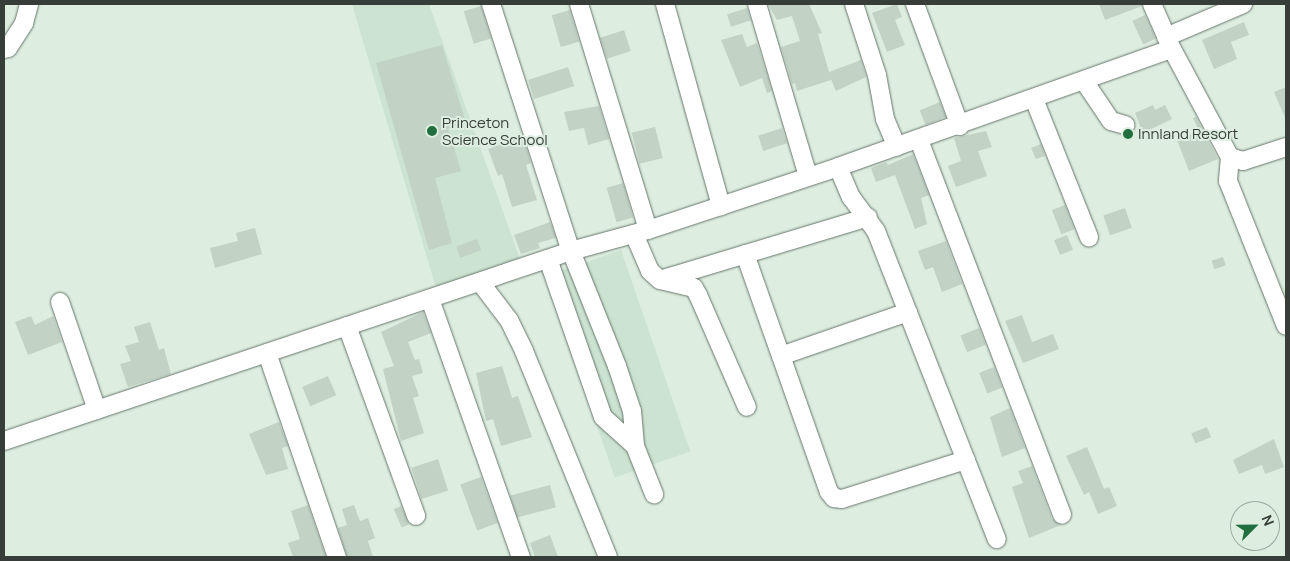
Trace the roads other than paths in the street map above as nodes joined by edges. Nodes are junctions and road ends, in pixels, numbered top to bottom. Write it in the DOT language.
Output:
graph roads {
  1 [pos="29,4"];
  2 [pos="491,4"];
  3 [pos="579,4"];
  4 [pos="665,4"];
  5 [pos="757,4"];
  6 [pos="854,4"];
  7 [pos="1152,4"];
  8 [pos="1243,4"];
  9 [pos="919,5"];
  10 [pos="1169,43"];
  11 [pos="4,49"];
  12 [pos="1084,81"];
  13 [pos="1034,100"];
  14 [pos="1125,125"];
  15 [pos="960,126"];
  16 [pos="918,140"];
  17 [pos="1286,146"];
  18 [pos="897,147"];
  19 [pos="1230,156"];
  20 [pos="838,167"];
  21 [pos="808,176"];
  22 [pos="721,206"];
  23 [pos="868,218"];
  24 [pos="641,232"];
  25 [pos="1089,237"];
  26 [pos="571,252"];
  27 [pos="744,254"];
  28 [pos="548,260"];
  29 [pos="660,280"];
  30 [pos="480,282"];
  31 [pos="430,299"];
  32 [pos="60,302"];
  33 [pos="908,312"];
  34 [pos="347,326"];
  35 [pos="1286,326"];
  36 [pos="267,353"];
  37 [pos="781,356"];
  38 [pos="747,406"];
  39 [pos="97,410"];
  40 [pos="5,437"];
  41 [pos="635,446"];
  42 [pos="966,460"];
  43 [pos="654,494"];
  44 [pos="1062,515"];
  45 [pos="416,516"];
  46 [pos="996,539"];
  47 [pos="337,557"];
  48 [pos="521,557"];
  49 [pos="608,557"];
  1 -- 11 [label="street"];
  2 -- 26 [label="street"];
  3 -- 24 [label="street"];
  4 -- 22 [label="street"];
  5 -- 21 [label="street"];
  6 -- 18 [label="street"];
  7 -- 10 [label="street"];
  8 -- 10 [label="street"];
  9 -- 15 [label="street"];
  10 -- 12 [label="street"];
  10 -- 19 [label="street"];
  12 -- 13 [label="street"];
  12 -- 14 [label="street"];
  13 -- 15 [label="street"];
  13 -- 25 [label="street"];
  15 -- 16 [label="street"];
  16 -- 18 [label="street"];
  16 -- 44 [label="street"];
  17 -- 19 [label="street"];
  18 -- 20 [label="street"];
  19 -- 35 [label="street"];
  20 -- 21 [label="street"];
  20 -- 23 [label="street"];
  21 -- 22 [label="street"];
  22 -- 24 [label="street"];
  23 -- 27 [label="street"];
  23 -- 33 [label="street"];
  24 -- 26 [label="street"];
  24 -- 29 [label="street"];
  26 -- 28 [label="street"];
  26 -- 41 [label="street"];
  27 -- 29 [label="street"];
  27 -- 37 [label="street"];
  28 -- 30 [label="street"];
  28 -- 41 [label="street"];
  29 -- 38 [label="street"];
  30 -- 31 [label="street"];
  30 -- 49 [label="street"];
  31 -- 34 [label="street"];
  31 -- 48 [label="street"];
  32 -- 39 [label="street"];
  33 -- 37 [label="street"];
  33 -- 42 [label="street"];
  34 -- 36 [label="street"];
  34 -- 45 [label="street"];
  36 -- 39 [label="street"];
  36 -- 47 [label="street"];
  37 -- 42 [label="street"];
  39 -- 40 [label="street"];
  41 -- 43 [label="street"];
  42 -- 46 [label="street"];
}
